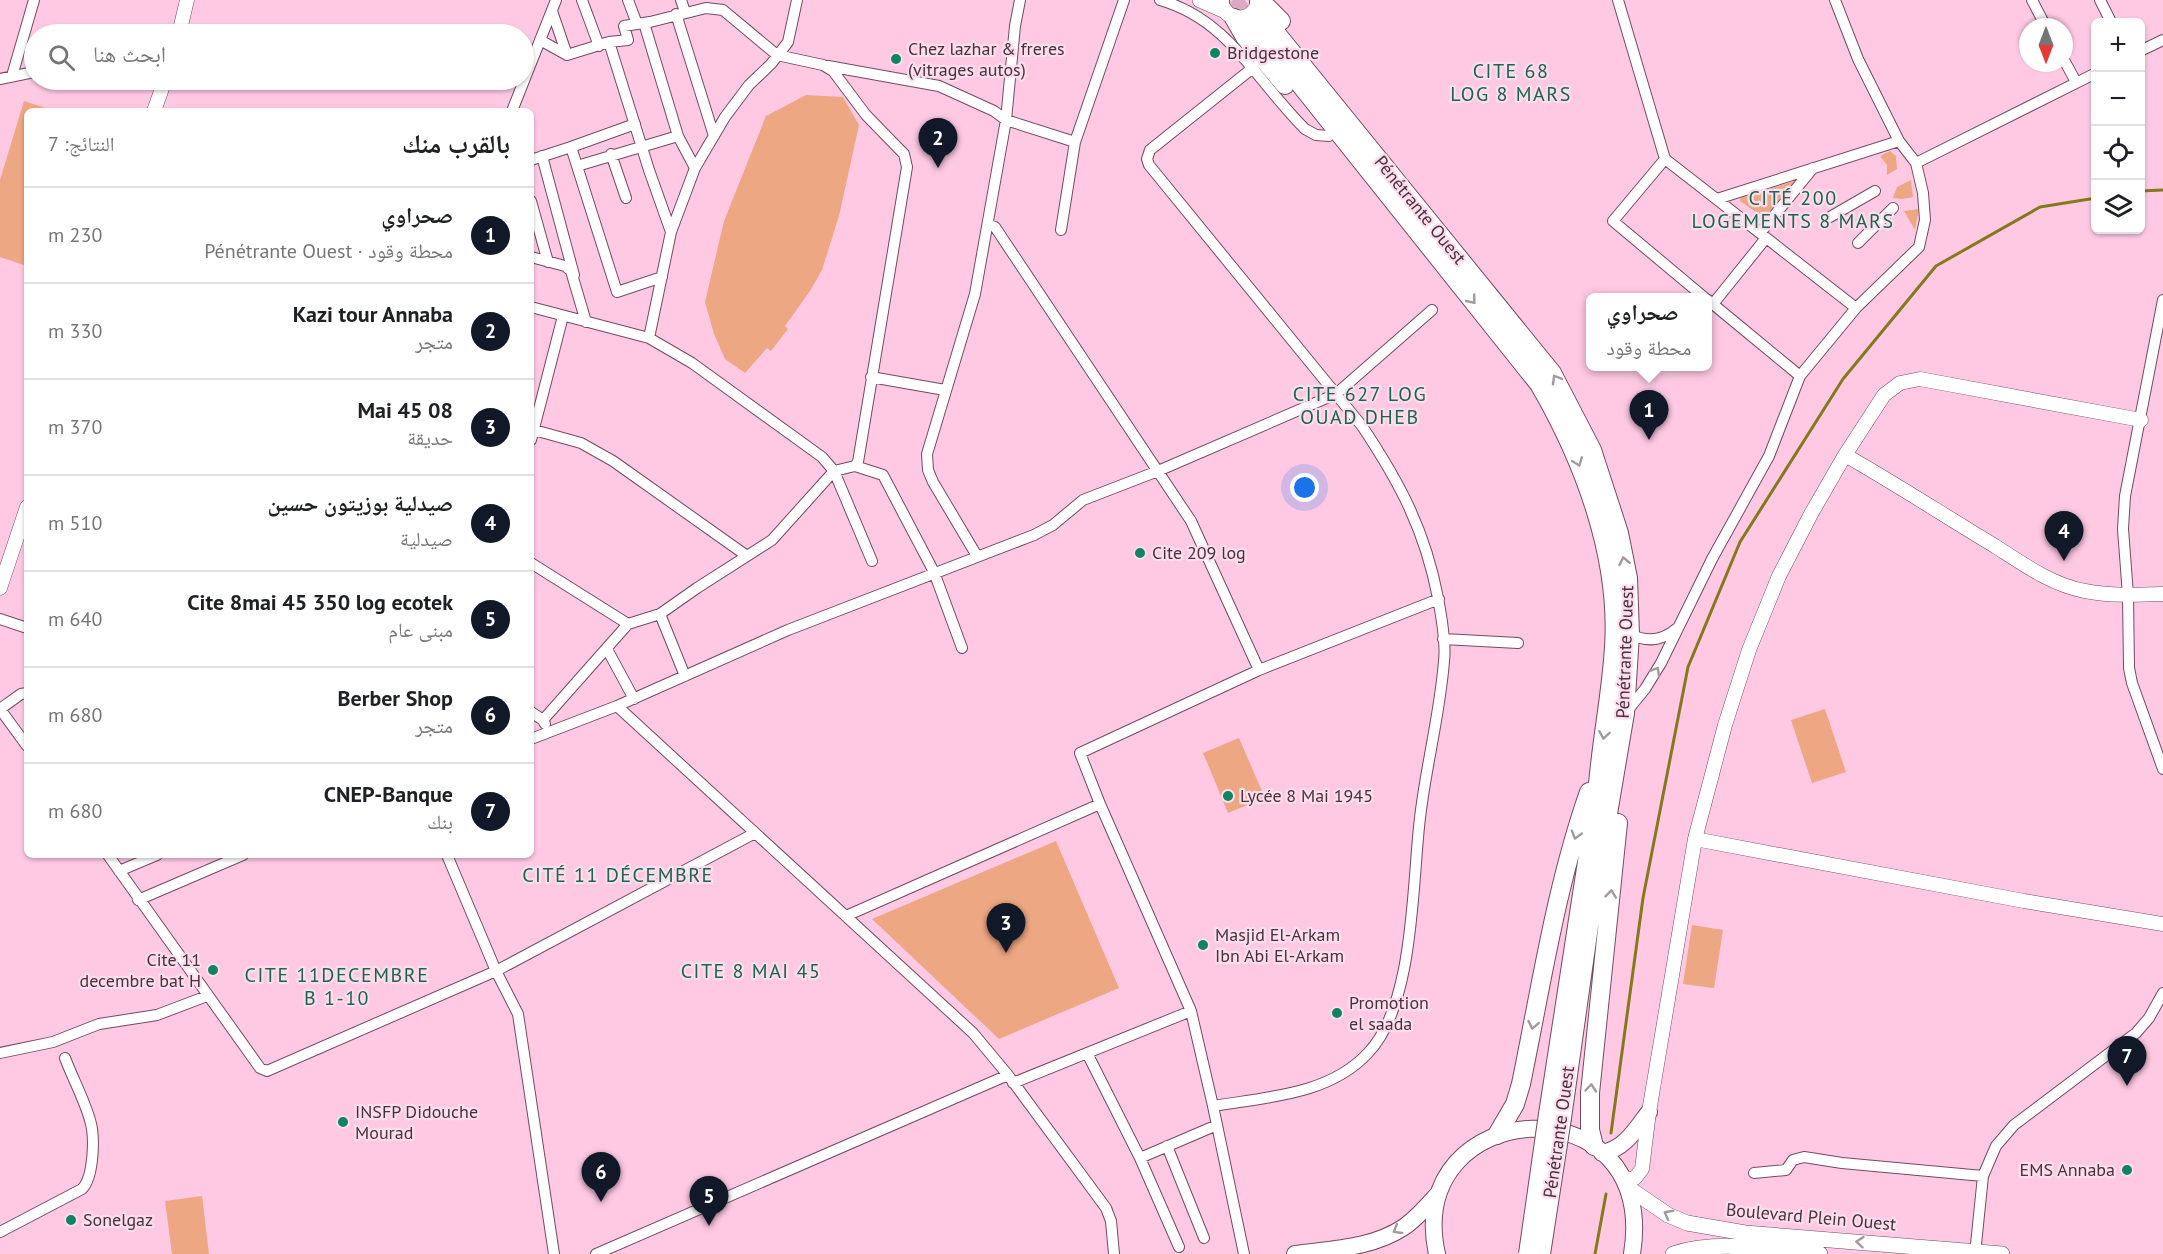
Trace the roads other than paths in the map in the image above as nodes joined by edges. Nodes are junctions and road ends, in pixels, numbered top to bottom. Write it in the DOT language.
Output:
graph roads {
  1 [pos="34,0"];
  2 [pos="187,0"];
  3 [pos="582,0"];
  4 [pos="628,0"];
  5 [pos="681,0"];
  6 [pos="703,0"];
  7 [pos="796,0"];
  8 [pos="1020,0"];
  9 [pos="1124,0"];
  10 [pos="1160,0"];
  11 [pos="1200,0"];
  12 [pos="1618,0"];
  13 [pos="1835,0"];
  14 [pos="2032,0"];
  15 [pos="2100,0"];
  16 [pos="554,5"];
  17 [pos="1224,6"];
  18 [pos="723,10"];
  19 [pos="1258,11"];
  20 [pos="680,13"];
  21 [pos="2041,18"];
  22 [pos="2109,18"];
  23 [pos="641,23"];
  24 [pos="27,24"];
  25 [pos="181,24"];
  26 [pos="24,35"];
  27 [pos="540,40"];
  28 [pos="2163,40"];
  29 [pos="604,44"];
  30 [pos="2145,49"];
  31 [pos="534,55"];
  32 [pos="567,55"];
  33 [pos="777,55"];
  34 [pos="823,65"];
  35 [pos="1254,67"];
  36 [pos="2071,72"];
  37 [pos="24,74"];
  38 [pos="2091,75"];
  39 [pos="12,76"];
  40 [pos="0,79"];
  41 [pos="2076,82"];
  42 [pos="161,90"];
  43 [pos="520,90"];
  44 [pos="155,108"];
  45 [pos="513,108"];
  46 [pos="1006,120"];
  47 [pos="635,124"];
  48 [pos="678,136"];
  49 [pos="714,136"];
  50 [pos="1329,136"];
  51 [pos="1899,141"];
  52 [pos="1075,142"];
  53 [pos="571,147"];
  54 [pos="642,147"];
  55 [pos="611,154"];
  56 [pos="536,158"];
  57 [pos="1665,159"];
  58 [pos="1371,162"];
  59 [pos="1916,163"];
  60 [pos="577,166"];
  61 [pos="695,168"];
  62 [pos="1813,168"];
  63 [pos="1875,191"];
  64 [pos="626,198"];
  65 [pos="1717,199"];
  66 [pos="1893,208"];
  67 [pos="534,212"];
  68 [pos="1830,217"];
  69 [pos="988,224"];
  70 [pos="1061,230"];
  71 [pos="671,232"];
  72 [pos="1763,235"];
  73 [pos="1858,243"];
  74 [pos="534,258"];
  75 [pos="548,262"];
  76 [pos="574,275"];
  77 [pos="662,277"];
  78 [pos="1700,293"];
  79 [pos="1712,296"];
  80 [pos="2163,300"];
  81 [pos="1712,303"];
  82 [pos="534,308"];
  83 [pos="1856,309"];
  84 [pos="1432,310"];
  85 [pos="563,316"];
  86 [pos="586,322"];
  87 [pos="649,338"];
  88 [pos="1800,376"];
  89 [pos="871,377"];
  90 [pos="945,390"];
  91 [pos="1336,394"];
  92 [pos="2141,420"];
  93 [pos="534,427"];
  94 [pos="534,435"];
  95 [pos="1845,455"];
  96 [pos="855,466"];
  97 [pos="834,471"];
  98 [pos="1158,471"];
  99 [pos="24,521"];
  100 [pos="747,556"];
  101 [pos="977,556"];
  102 [pos="872,561"];
  103 [pos="534,565"];
  104 [pos="934,572"];
  105 [pos="1,583"];
  106 [pos="2163,594"];
  107 [pos="2128,595"];
  108 [pos="1438,599"];
  109 [pos="660,614"];
  110 [pos="0,619"];
  111 [pos="628,624"];
  112 [pos="1681,624"];
  113 [pos="24,627"];
  114 [pos="1629,634"];
  115 [pos="1443,639"];
  116 [pos="1518,643"];
  117 [pos="962,648"];
  118 [pos="607,649"];
  119 [pos="1259,670"];
  120 [pos="685,676"];
  121 [pos="24,694"];
  122 [pos="633,699"];
  123 [pos="617,706"];
  124 [pos="0,709"];
  125 [pos="1625,713"];
  126 [pos="534,714"];
  127 [pos="543,720"];
  128 [pos="549,733"];
  129 [pos="534,738"];
  130 [pos="24,742"];
  131 [pos="1608,760"];
  132 [pos="2163,769"];
  133 [pos="1100,804"];
  134 [pos="755,833"];
  135 [pos="1695,839"];
  136 [pos="110,858"];
  137 [pos="148,858"];
  138 [pos="236,858"];
  139 [pos="448,858"];
  140 [pos="119,871"];
  141 [pos="138,900"];
  142 [pos="846,916"];
  143 [pos="2163,924"];
  144 [pos="496,971"];
  145 [pos="2163,993"];
  146 [pos="207,996"];
  147 [pos="1191,1011"];
  148 [pos="0,1053"];
  149 [pos="1088,1053"];
  150 [pos="65,1058"];
  151 [pos="1010,1079"];
  152 [pos="1214,1106"];
  153 [pos="1650,1112"];
  154 [pos="1555,1116"];
  155 [pos="1217,1125"];
  156 [pos="1497,1135"];
  157 [pos="1167,1146"];
  158 [pos="1598,1150"];
  159 [pos="1140,1158"];
  160 [pos="1754,1173"];
  161 [pos="1983,1176"];
  162 [pos="1625,1184"];
  163 [pos="1440,1191"];
  164 [pos="0,1232"];
  165 [pos="1204,1238"];
  166 [pos="1179,1247"];
  167 [pos="1975,1253"];
  168 [pos="554,1254"];
  169 [pos="596,1254"];
  170 [pos="1114,1254"];
  171 [pos="1244,1254"];
  172 [pos="1295,1254"];
  173 [pos="1437,1254"];
  174 [pos="1528,1254"];
  175 [pos="1541,1254"];
  176 [pos="1632,1254"];
  177 [pos="1673,1254"];
  178 [pos="1820,1254"];
  179 [pos="2002,1254"];
  1 -- 24 [label="street"];
  2 -- 25 [label="street"];
  3 -- 29 [label="street"];
  4 -- 23 [label="street"];
  5 -- 20 [label="street"];
  6 -- 18 [label="street"];
  7 -- 33 [label="street"];
  8 -- 46 [label="street"];
  9 -- 52 [label="street"];
  10 -- 35 [label="street"];
  11 -- 17 [label="main road"];
  12 -- 57 [label="street"];
  13 -- 51 [label="street"];
  14 -- 21 [label="street"];
  15 -- 22 [label="street"];
  16 -- 27 [label="street"];
  16 -- 32 [label="street"];
  17 -- 19 [label="main road"];
  17 -- 50 [label="highway"];
  18 -- 20 [label="street"];
  18 -- 33 [label="street"];
  19 -- 58 [label="highway, Pénétrante Ouest"];
  20 -- 23 [label="street"];
  20 -- 49 [label="street"];
  23 -- 29 [label="street"];
  23 -- 48 [label="street"];
  26 -- 39 [label="street"];
  27 -- 31 [label="street"];
  27 -- 32 [label="street"];
  28 -- 30 [label="street"];
  29 -- 32 [label="street"];
  29 -- 47 [label="street"];
  33 -- 34 [label="street"];
  33 -- 49 [label="street"];
  34 -- 46 [label="street"];
  34 -- 89 [label="street"];
  35 -- 50 [label="street"];
  35 -- 91 [label="street"];
  36 -- 41 [label="street"];
  37 -- 39 [label="street"];
  38 -- 41 [label="street"];
  39 -- 40 [label="street"];
  41 -- 59 [label="street"];
  42 -- 44 [label="street"];
  43 -- 45 [label="street"];
  46 -- 52 [label="street"];
  46 -- 69 [label="street"];
  47 -- 53 [label="street"];
  47 -- 54 [label="street"];
  48 -- 54 [label="street"];
  48 -- 61 [label="street"];
  49 -- 61 [label="street"];
  50 -- 58 [label="highway"];
  51 -- 59 [label="street"];
  51 -- 62 [label="street"];
  52 -- 70 [label="street"];
  53 -- 56 [label="street"];
  53 -- 60 [label="street"];
  54 -- 55 [label="street"];
  54 -- 71 [label="street"];
  55 -- 60 [label="street"];
  55 -- 64 [label="street"];
  56 -- 76 [label="street"];
  57 -- 65 [label="street"];
  57 -- 78 [label="street"];
  114 -- 58 [label="highway, Pénétrante Ouest, one-way"];
  58 -- 131 [label="highway, Pénétrante Ouest, one-way"];
  59 -- 83 [label="street"];
  60 -- 77 [label="street"];
  61 -- 71 [label="street"];
  62 -- 65 [label="street"];
  62 -- 72 [label="street"];
  63 -- 68 [label="street"];
  65 -- 72 [label="street"];
  66 -- 73 [label="street"];
  67 -- 75 [label="street"];
  69 -- 90 [label="street"];
  69 -- 98 [label="street"];
  71 -- 77 [label="street"];
  72 -- 79 [label="street"];
  72 -- 83 [label="street"];
  74 -- 75 [label="street"];
  75 -- 76 [label="street"];
  76 -- 86 [label="street"];
  77 -- 87 [label="street"];
  80 -- 92 [label="street"];
  81 -- 88 [label="street"];
  82 -- 85 [label="street"];
  83 -- 88 [label="street"];
  84 -- 91 [label="street"];
  85 -- 86 [label="street"];
  85 -- 93 [label="street"];
  86 -- 87 [label="street"];
  87 -- 97 [label="street"];
  88 -- 112 [label="street"];
  89 -- 90 [label="street"];
  89 -- 96 [label="street"];
  90 -- 101 [label="street"];
  91 -- 98 [label="street"];
  91 -- 108 [label="street"];
  92 -- 95 [label="street"];
  92 -- 107 [label="street"];
  94 -- 100 [label="street"];
  95 -- 107 [label="street"];
  95 -- 135 [label="street"];
  96 -- 97 [label="street"];
  96 -- 104 [label="street"];
  97 -- 100 [label="street"];
  97 -- 102 [label="street"];
  98 -- 101 [label="street"];
  98 -- 119 [label="street"];
  99 -- 105 [label="street"];
  100 -- 109 [label="street"];
  101 -- 104 [label="street"];
  103 -- 111 [label="street"];
  104 -- 117 [label="street"];
  104 -- 120 [label="street"];
  106 -- 107 [label="street"];
  107 -- 132 [label="street"];
  108 -- 115 [label="street"];
  108 -- 119 [label="street"];
  109 -- 111 [label="street"];
  109 -- 120 [label="street"];
  110 -- 113 [label="street"];
  111 -- 118 [label="street"];
  112 -- 114 [label="street"];
  125 -- 112 [label="street, one-way"];
  114 -- 125 [label="highway, Pénétrante Ouest"];
  115 -- 116 [label="street"];
  115 -- 152 [label="street"];
  118 -- 122 [label="street"];
  118 -- 127 [label="street"];
  119 -- 133 [label="street"];
  120 -- 122 [label="street"];
  121 -- 124 [label="street"];
  122 -- 123 [label="street"];
  123 -- 128 [label="street"];
  123 -- 134 [label="street"];
  124 -- 130 [label="street"];
  125 -- 131 [label="highway, Pénétrante Ouest"];
  126 -- 127 [label="street"];
  127 -- 128 [label="street"];
  128 -- 129 [label="street"];
  131 -- 154 [label="highway, Pénétrante Ouest"];
  131 -- 156 [label="highway, one-way"];
  158 -- 131 [label="highway, one-way"];
  133 -- 142 [label="street"];
  133 -- 147 [label="street"];
  134 -- 142 [label="street"];
  134 -- 144 [label="street"];
  135 -- 143 [label="street"];
  135 -- 153 [label="street"];
  136 -- 140 [label="street"];
  137 -- 140 [label="street"];
  138 -- 141 [label="street"];
  139 -- 144 [label="street"];
  140 -- 141 [label="street"];
  141 -- 146 [label="street"];
  142 -- 151 [label="street"];
  144 -- 146 [label="street"];
  144 -- 168 [label="street"];
  145 -- 161 [label="street"];
  146 -- 148 [label="street"];
  147 -- 149 [label="street"];
  147 -- 152 [label="street"];
  149 -- 151 [label="street"];
  149 -- 159 [label="street"];
  150 -- 164 [label="street"];
  151 -- 169 [label="street"];
  151 -- 170 [label="street"];
  152 -- 155 [label="street"];
  153 -- 158 [label="main road"];
  153 -- 162 [label="street"];
  154 -- 174 [label="highway, Pénétrante Ouest, bridge"];
  154 -- 175 [label="highway, Pénétrante Ouest, bridge"];
  155 -- 157 [label="street"];
  155 -- 171 [label="street"];
  156 -- 158 [label="main road"];
  156 -- 163 [label="main road"];
  157 -- 159 [label="street"];
  157 -- 165 [label="street"];
  158 -- 162 [label="main road"];
  159 -- 166 [label="street"];
  160 -- 161 [label="street"];
  161 -- 167 [label="street"];
  167 -- 162 [label="main road, Boulevard Plein Ouest, one-way"];
  162 -- 176 [label="main road"];
  163 -- 172 [label="main road, one-way"];
  163 -- 173 [label="main road"];
  167 -- 179 [label="main road, Boulevard Plein Ouest"];
  177 -- 178 [label="main road, Boulevard Plein Ouest"];
}
